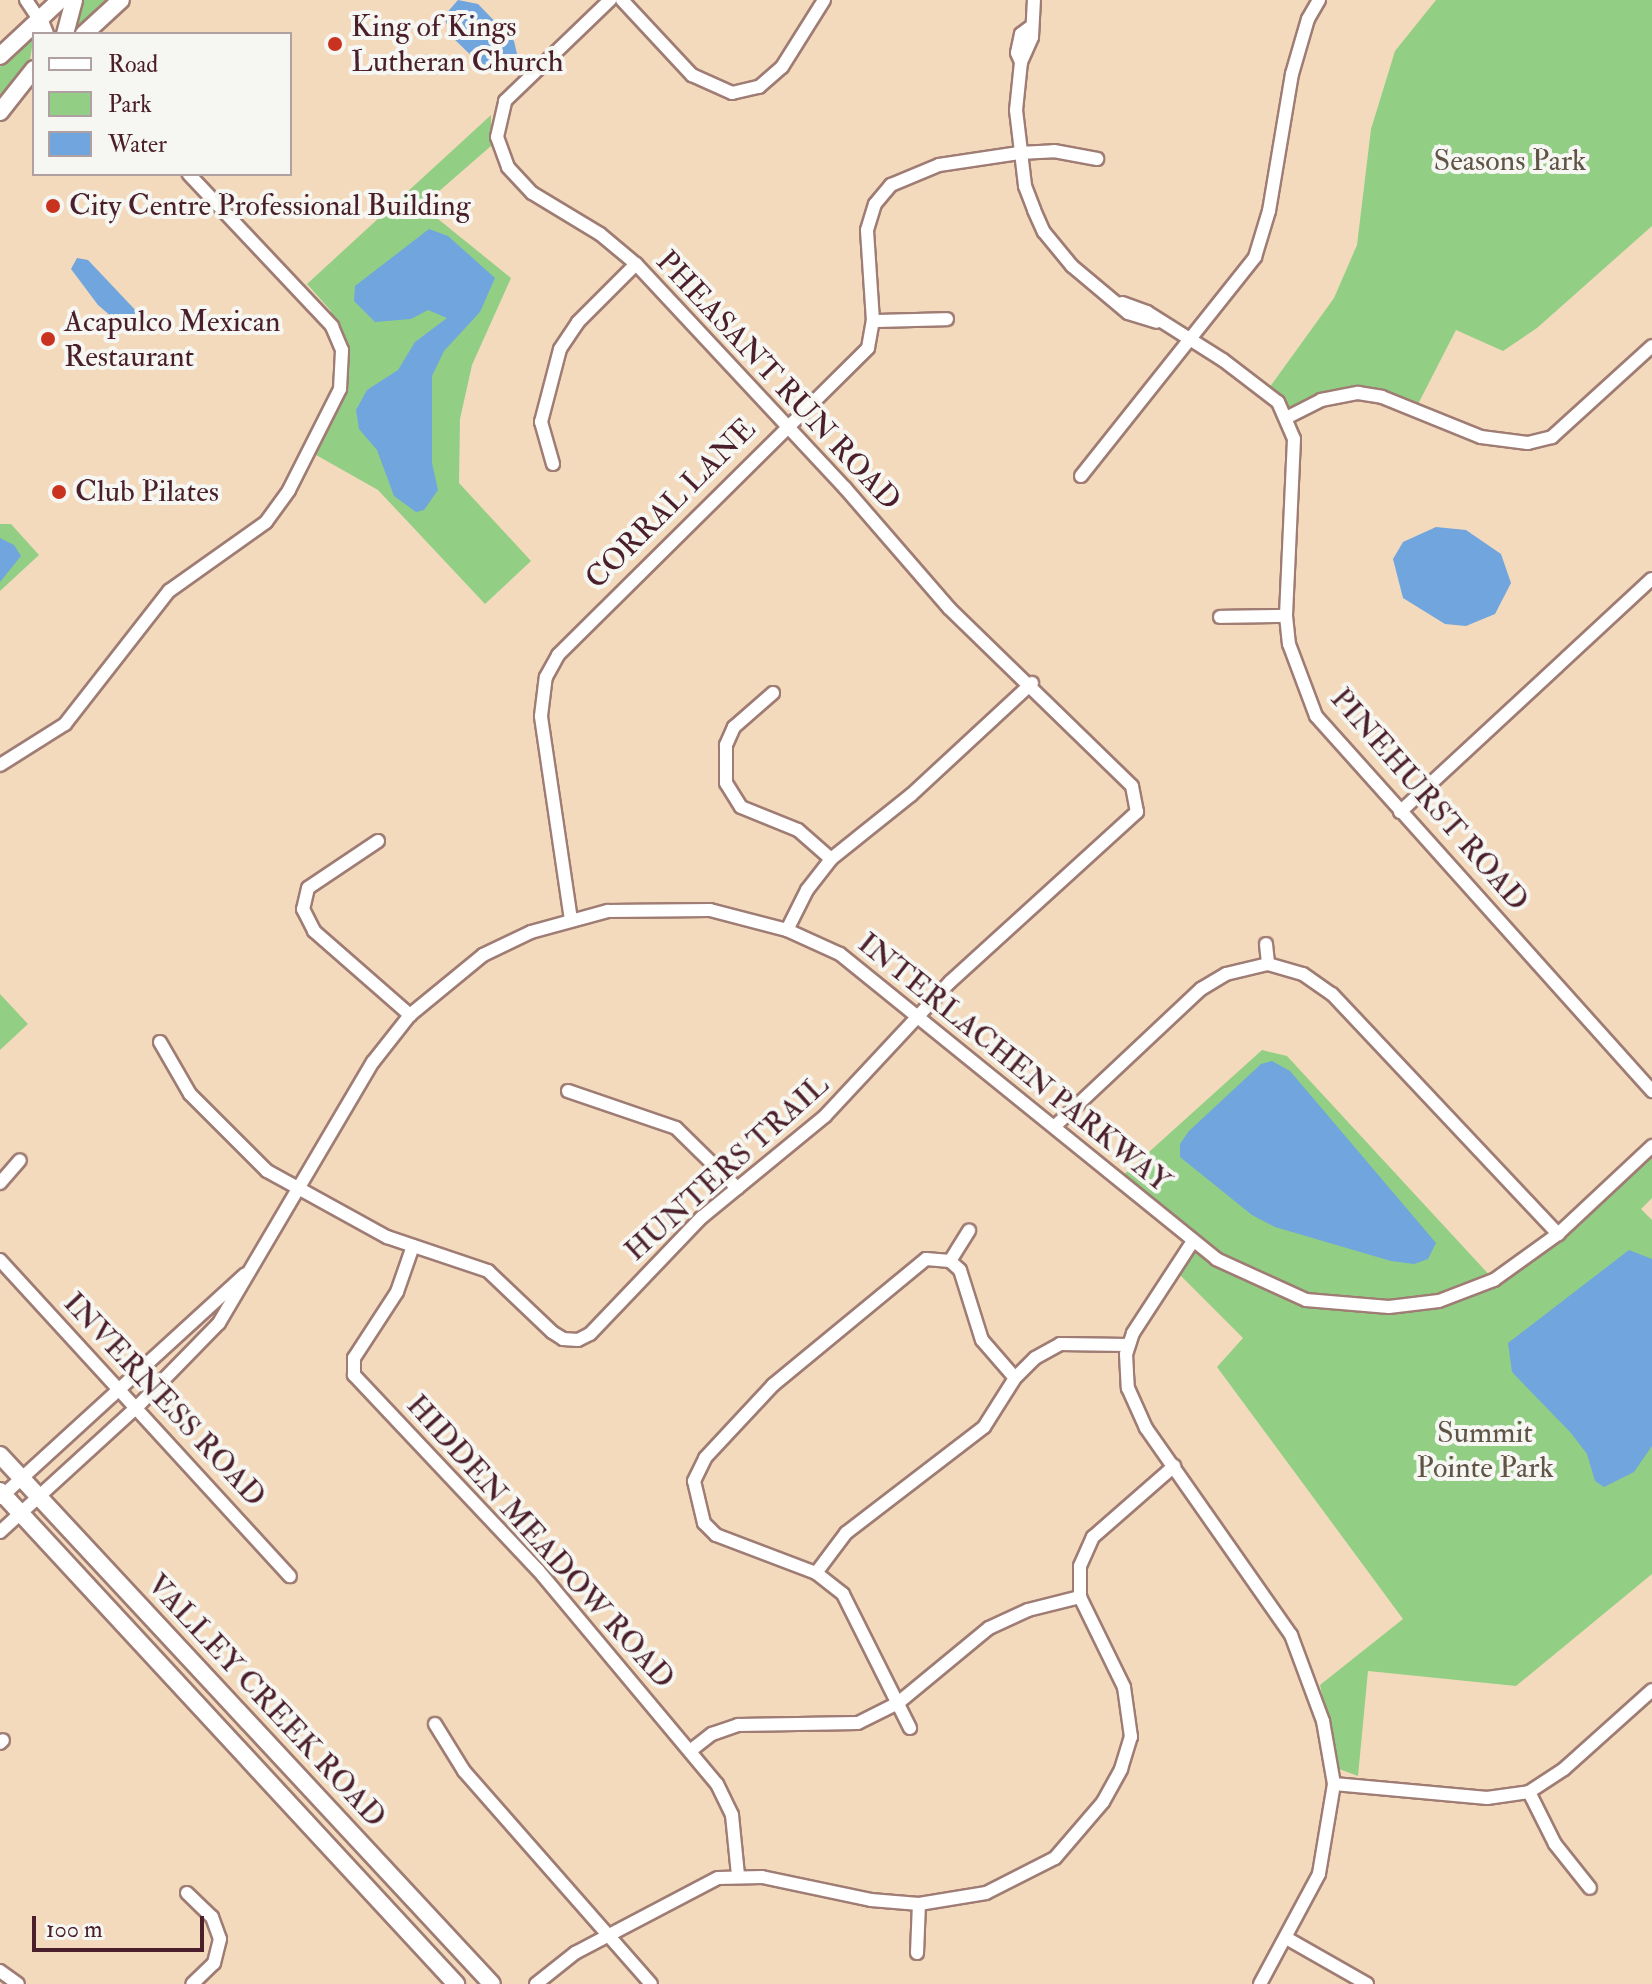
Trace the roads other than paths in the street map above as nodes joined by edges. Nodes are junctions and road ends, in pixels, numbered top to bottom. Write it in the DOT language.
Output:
graph roads {
  1 [pos="26,0"];
  2 [pos="60,0"];
  3 [pos="74,0"];
  4 [pos="121,0"];
  5 [pos="610,0"];
  6 [pos="622,0"];
  7 [pos="824,0"];
  8 [pos="1034,0"];
  9 [pos="1315,1"];
  10 [pos="42,27"];
  11 [pos="66,32"];
  12 [pos="87,32"];
  13 [pos="32,34"];
  14 [pos="0,56"];
  15 [pos="32,72"];
  16 [pos="32,83"];
  17 [pos="0,112"];
  18 [pos="1019,153"];
  19 [pos="1097,159"];
  20 [pos="191,176"];
  21 [pos="636,264"];
  22 [pos="947,319"];
  23 [pos="873,321"];
  24 [pos="1190,341"];
  25 [pos="1652,346"];
  26 [pos="1286,418"];
  27 [pos="787,426"];
  28 [pos="553,464"];
  29 [pos="1081,476"];
  30 [pos="1652,579"];
  31 [pos="1286,616"];
  32 [pos="1220,617"];
  33 [pos="1032,683"];
  34 [pos="773,693"];
  35 [pos="0,765"];
  36 [pos="1139,806"];
  37 [pos="1400,812"];
  38 [pos="378,841"];
  39 [pos="831,859"];
  40 [pos="571,920"];
  41 [pos="787,930"];
  42 [pos="1266,944"];
  43 [pos="1268,964"];
  44 [pos="410,1015"];
  45 [pos="920,1015"];
  46 [pos="160,1042"];
  47 [pos="568,1091"];
  48 [pos="1652,1091"];
  49 [pos="1055,1126"];
  50 [pos="1652,1146"];
  51 [pos="20,1160"];
  52 [pos="0,1183"];
  53 [pos="737,1188"];
  54 [pos="298,1190"];
  55 [pos="969,1230"];
  56 [pos="1558,1234"];
  57 [pos="1193,1241"];
  58 [pos="413,1246"];
  59 [pos="0,1260"];
  60 [pos="950,1261"];
  61 [pos="250,1269"];
  62 [pos="1128,1345"];
  63 [pos="1015,1378"];
  64 [pos="119,1389"];
  65 [pos="136,1408"];
  66 [pos="0,1455"];
  67 [pos="1174,1466"];
  68 [pos="21,1478"];
  69 [pos="1,1495"];
  70 [pos="38,1497"];
  71 [pos="20,1513"];
  72 [pos="0,1532"];
  73 [pos="816,1573"];
  74 [pos="290,1576"];
  75 [pos="1080,1597"];
  76 [pos="1652,1690"];
  77 [pos="898,1703"];
  78 [pos="435,1724"];
  79 [pos="910,1728"];
  80 [pos="690,1751"];
  81 [pos="1334,1784"];
  82 [pos="1529,1792"];
  83 [pos="738,1875"];
  84 [pos="1590,1888"];
  85 [pos="187,1893"];
  86 [pos="919,1904"];
  87 [pos="608,1935"];
  88 [pos="1288,1939"];
  89 [pos="917,1953"];
  90 [pos="0,1971"];
  91 [pos="18,1984"];
  92 [pos="192,1984"];
  93 [pos="456,1984"];
  94 [pos="492,1984"];
  95 [pos="536,1984"];
  96 [pos="651,1984"];
  97 [pos="1260,1984"];
  98 [pos="1367,1984"];
  1 -- 10 [label="street"];
  2 -- 10 [label="main road"];
  3 -- 11 [label="main road"];
  4 -- 12 [label="main road"];
  5 -- 21 [label="street, PHEASANT RUN ROAD"];
  6 -- 7 [label="street"];
  8 -- 18 [label="street, PINEHURST ROAD"];
  9 -- 24 [label="street"];
  13 -- 14 [label="main road"];
  15 -- 17 [label="main road"];
  16 -- 17 [label="main road"];
  18 -- 19 [label="street, CORRAL LANE"];
  18 -- 23 [label="street, CORRAL LANE"];
  18 -- 24 [label="street, PINEHURST ROAD"];
  20 -- 35 [label="street"];
  21 -- 27 [label="street, PHEASANT RUN ROAD"];
  21 -- 28 [label="street"];
  22 -- 23 [label="street"];
  23 -- 27 [label="street, CORRAL LANE"];
  24 -- 26 [label="street, PINEHURST ROAD"];
  24 -- 29 [label="street"];
  25 -- 26 [label="street"];
  26 -- 31 [label="street, PINEHURST ROAD"];
  27 -- 33 [label="street, PHEASANT RUN ROAD"];
  27 -- 40 [label="street, CORRAL LANE"];
  30 -- 37 [label="street"];
  31 -- 32 [label="street"];
  31 -- 37 [label="street, PINEHURST ROAD"];
  33 -- 36 [label="street, PHEASANT RUN ROAD"];
  33 -- 39 [label="street"];
  34 -- 39 [label="street"];
  36 -- 45 [label="street, HUNTERS TRAIL"];
  37 -- 48 [label="street, PINEHURST ROAD"];
  38 -- 44 [label="street"];
  39 -- 41 [label="street"];
  40 -- 41 [label="street, INTERLACHEN PARKWAY"];
  40 -- 44 [label="street, INTERLACHEN PARKWAY"];
  41 -- 45 [label="street, INTERLACHEN PARKWAY"];
  42 -- 43 [label="street"];
  43 -- 49 [label="street"];
  43 -- 56 [label="street"];
  44 -- 54 [label="street, INTERLACHEN PARKWAY"];
  45 -- 49 [label="street, INTERLACHEN PARKWAY"];
  45 -- 53 [label="street, HUNTERS TRAIL"];
  46 -- 54 [label="street, HUNTERS TRAIL"];
  47 -- 53 [label="street"];
  49 -- 57 [label="street, INTERLACHEN PARKWAY"];
  50 -- 56 [label="street, INTERLACHEN PARKWAY"];
  51 -- 52 [label="street"];
  53 -- 58 [label="street, HUNTERS TRAIL"];
  54 -- 58 [label="street, HUNTERS TRAIL"];
  54 -- 61 [label="street, INTERLACHEN PARKWAY"];
  55 -- 60 [label="street"];
  56 -- 57 [label="street, INTERLACHEN PARKWAY"];
  57 -- 62 [label="street"];
  58 -- 80 [label="street, HIDDEN MEADOW ROAD"];
  59 -- 64 [label="street, INVERNESS ROAD"];
  60 -- 63 [label="street"];
  60 -- 73 [label="street"];
  61 -- 64 [label="street, INTERLACHEN PARKWAY"];
  61 -- 65 [label="street, INTERLACHEN PARKWAY"];
  62 -- 63 [label="street"];
  62 -- 67 [label="street"];
  63 -- 73 [label="street"];
  64 -- 65 [label="street, INVERNESS ROAD"];
  64 -- 68 [label="street, INTERLACHEN PARKWAY"];
  65 -- 70 [label="street, INTERLACHEN PARKWAY"];
  65 -- 74 [label="street, INVERNESS ROAD"];
  66 -- 68 [label="main road, VALLEY CREEK ROAD"];
  67 -- 75 [label="street"];
  67 -- 81 [label="street"];
  68 -- 69 [label="street, INTERLACHEN PARKWAY"];
  68 -- 70 [label="main road, VALLEY CREEK ROAD"];
  69 -- 71 [label="main road, VALLEY CREEK ROAD"];
  70 -- 71 [label="street, INTERLACHEN PARKWAY"];
  70 -- 94 [label="main road, VALLEY CREEK ROAD"];
  71 -- 72 [label="street, INTERLACHEN PARKWAY"];
  71 -- 93 [label="main road, VALLEY CREEK ROAD"];
  73 -- 77 [label="street"];
  75 -- 77 [label="street"];
  75 -- 86 [label="street"];
  76 -- 82 [label="street"];
  77 -- 79 [label="street"];
  77 -- 80 [label="street"];
  78 -- 87 [label="street"];
  80 -- 83 [label="street, HIDDEN MEADOW ROAD"];
  81 -- 82 [label="street"];
  81 -- 88 [label="street"];
  82 -- 84 [label="street"];
  83 -- 86 [label="street"];
  83 -- 87 [label="street"];
  85 -- 92 [label="street"];
  86 -- 89 [label="street"];
  87 -- 95 [label="street"];
  87 -- 96 [label="street"];
  88 -- 97 [label="street"];
  88 -- 98 [label="street"];
  90 -- 91 [label="street"];
}
